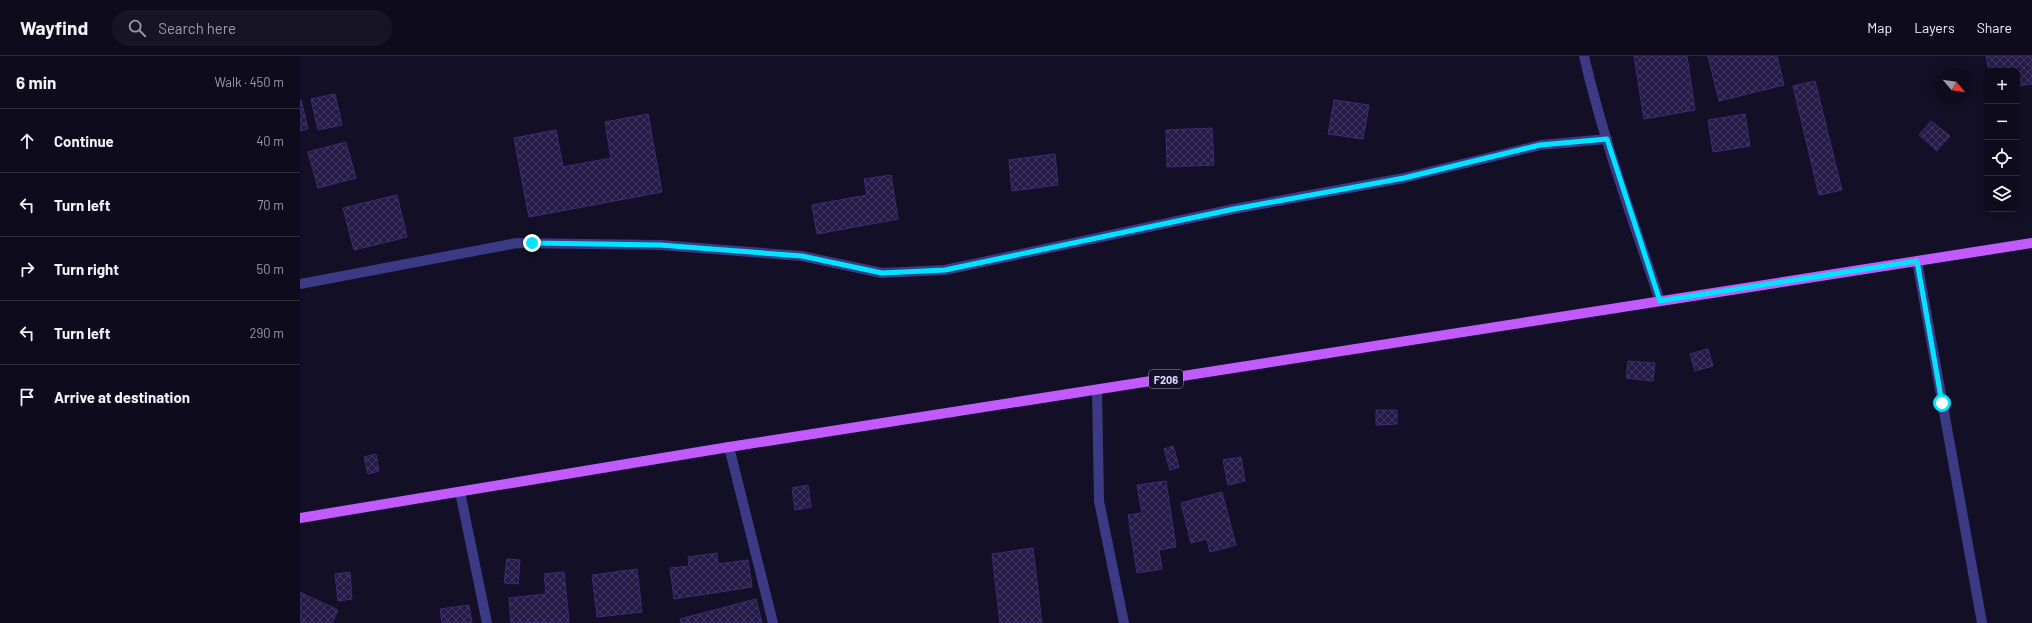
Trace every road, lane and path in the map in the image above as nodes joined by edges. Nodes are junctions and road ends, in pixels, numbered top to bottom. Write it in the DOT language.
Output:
graph roads {
  1 [pos="1584,56"];
  2 [pos="1607,139"];
  3 [pos="2032,243"];
  4 [pos="1917,261"];
  5 [pos="300,284"];
  6 [pos="1660,301"];
  7 [pos="1097,390"];
  8 [pos="729,448"];
  9 [pos="460,492"];
  10 [pos="300,518"];
  11 [pos="487,623"];
  12 [pos="773,623"];
  13 [pos="1124,623"];
  14 [pos="1982,623"];
  1 -- 2 [label="street"];
  2 -- 5 [label="street"];
  2 -- 6 [label="street"];
  3 -- 4 [label="main road, F206"];
  4 -- 6 [label="main road, F206"];
  4 -- 14 [label="street"];
  6 -- 7 [label="main road, F206"];
  7 -- 8 [label="main road, F206"];
  7 -- 13 [label="street"];
  8 -- 9 [label="main road, F206"];
  8 -- 12 [label="street"];
  9 -- 10 [label="main road, F206"];
  9 -- 11 [label="street"];
}
